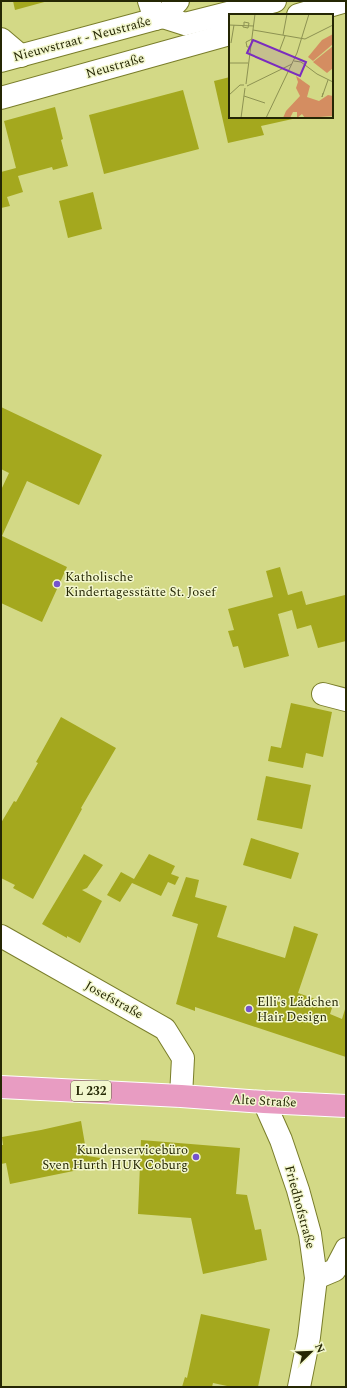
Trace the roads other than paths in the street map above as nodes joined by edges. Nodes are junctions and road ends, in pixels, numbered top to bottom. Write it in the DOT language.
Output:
graph roads {
  1 [pos="178,1"];
  2 [pos="275,1"];
  3 [pos="346,2"];
  4 [pos="156,12"];
  5 [pos="302,14"];
  6 [pos="229,34"];
  7 [pos="1,39"];
  8 [pos="11,58"];
  9 [pos="1,98"];
  10 [pos="323,694"];
  11 [pos="346,700"];
  12 [pos="1,936"];
  13 [pos="1,1087"];
  14 [pos="181,1096"];
  15 [pos="264,1102"];
  16 [pos="346,1106"];
  17 [pos="346,1249"];
  18 [pos="316,1278"];
  19 [pos="299,1387"];
  1 -- 4 [label="street"];
  2 -- 4 [label="street"];
  3 -- 5 [label="street"];
  4 -- 8 [label="street, Nieuwstraat - Neustraße"];
  6 -- 9 [label="street, Neustraße"];
  7 -- 8 [label="street"];
  10 -- 11 [label="street"];
  12 -- 14 [label="street, Josefstraße"];
  13 -- 14 [label="main road, L 232"];
  14 -- 15 [label="main road, Alte Straße / L 232"];
  15 -- 16 [label="main road, Alte Straße / L 232"];
  15 -- 18 [label="street, Friedhofstraße"];
  17 -- 18 [label="street"];
  18 -- 19 [label="street, Friedhofstraße"];
}
